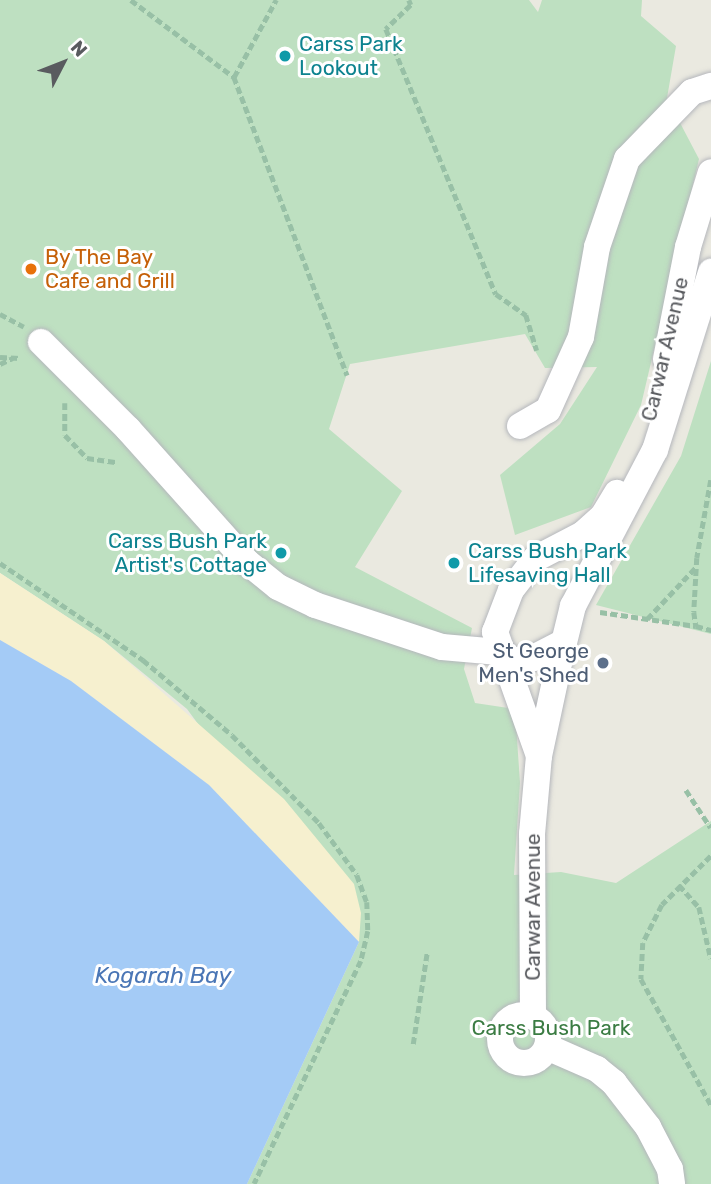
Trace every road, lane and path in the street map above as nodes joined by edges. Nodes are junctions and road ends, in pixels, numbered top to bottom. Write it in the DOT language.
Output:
graph roads {
  1 [pos="131,0"];
  2 [pos="276,0"];
  3 [pos="409,0"];
  4 [pos="234,77"];
  5 [pos="711,86"];
  6 [pos="711,172"];
  7 [pos="711,272"];
  8 [pos="41,342"];
  9 [pos="537,350"];
  10 [pos="347,375"];
  11 [pos="65,398"];
  12 [pos="520,426"];
  13 [pos="117,462"];
  14 [pos="711,480"];
  15 [pos="535,559"];
  16 [pos="0,562"];
  17 [pos="696,567"];
  18 [pos="588,578"];
  19 [pos="589,610"];
  20 [pos="647,619"];
  21 [pos="696,626"];
  22 [pos="711,630"];
  23 [pos="564,642"];
  24 [pos="499,652"];
  25 [pos="539,756"];
  26 [pos="686,790"];
  27 [pos="711,828"];
  28 [pos="711,856"];
  29 [pos="678,885"];
  30 [pos="427,953"];
  31 [pos="711,959"];
  32 [pos="533,1017"];
  33 [pos="413,1044"];
  34 [pos="547,1047"];
  35 [pos="711,1105"];
  36 [pos="254,1184"];
  37 [pos="672,1184"];
  1 -- 4 [label="path"];
  2 -- 4 [label="path"];
  3 -- 9 [label="path"];
  4 -- 10 [label="path"];
  5 -- 12 [label="lane"];
  6 -- 15 [label="lane, Carwar Avenue"];
  7 -- 18 [label="lane, Carwar Avenue"];
  8 -- 24 [label="lane"];
  11 -- 13 [label="path"];
  14 -- 17 [label="path"];
  15 -- 18 [label="lane"];
  15 -- 24 [label="lane, Carwar Avenue"];
  16 -- 36 [label="path"];
  17 -- 20 [label="path"];
  17 -- 21 [label="path"];
  18 -- 23 [label="lane, Carwar Avenue"];
  19 -- 20 [label="path"];
  20 -- 21 [label="path"];
  21 -- 22 [label="path"];
  23 -- 24 [label="lane"];
  23 -- 25 [label="lane, Carwar Avenue"];
  24 -- 25 [label="lane, Carwar Avenue"];
  25 -- 32 [label="lane, Carwar Avenue"];
  26 -- 27 [label="path"];
  28 -- 29 [label="path"];
  29 -- 31 [label="path"];
  29 -- 35 [label="path"];
  30 -- 33 [label="path"];
  32 -- 34 [label="lane, Carwar Avenue"];
  32 -- 34 [label="lane"];
  34 -- 37 [label="lane"];
}
